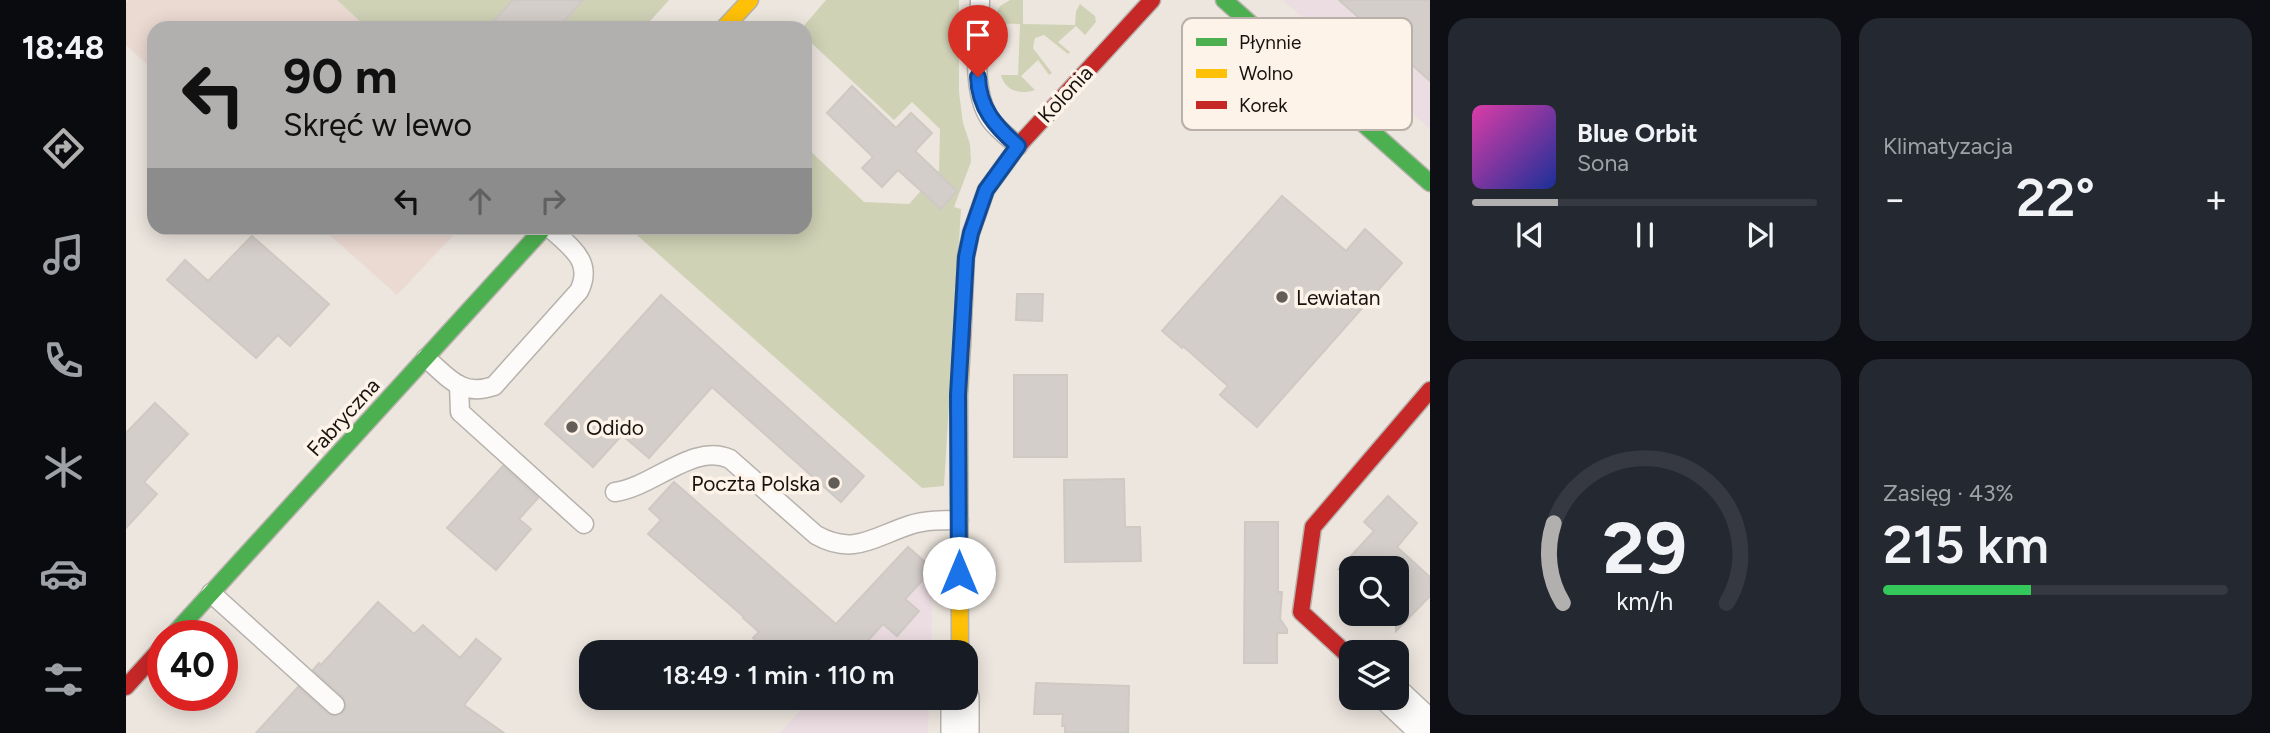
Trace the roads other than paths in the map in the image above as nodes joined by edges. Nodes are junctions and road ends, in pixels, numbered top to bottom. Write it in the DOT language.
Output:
graph roads {
  1 [pos="980,0"];
  2 [pos="1152,0"];
  3 [pos="1224,0"];
  4 [pos="1244,18"];
  5 [pos="1370,130"];
  6 [pos="1018,146"];
  7 [pos="1430,183"];
  8 [pos="538,235"];
  9 [pos="558,235"];
  10 [pos="426,358"];
  11 [pos="458,386"];
  12 [pos="1430,390"];
  13 [pos="615,492"];
  14 [pos="959,520"];
  15 [pos="584,524"];
  16 [pos="211,593"];
  17 [pos="187,620"];
  18 [pos="960,640"];
  19 [pos="1339,648"];
  20 [pos="147,664"];
  21 [pos="126,687"];
  22 [pos="335,705"];
  23 [pos="960,710"];
  24 [pos="1408,710"];
  25 [pos="1430,731"];
  26 [pos="960,733"];
  1 -- 6 [label="lane"];
  2 -- 6 [label="street, Kolonia"];
  3 -- 4 [label="street"];
  5 -- 7 [label="street"];
  6 -- 14 [label="street, Kolonia"];
  8 -- 10 [label="street, Fabryczna"];
  9 -- 11 [label="lane"];
  10 -- 11 [label="lane"];
  10 -- 16 [label="street, Fabryczna"];
  11 -- 15 [label="lane"];
  12 -- 19 [label="street"];
  13 -- 14 [label="lane"];
  14 -- 18 [label="street, Kolonia"];
  16 -- 17 [label="street, Fabryczna"];
  16 -- 22 [label="lane"];
  20 -- 21 [label="street"];
  23 -- 26 [label="street"];
  24 -- 25 [label="street"];
}
